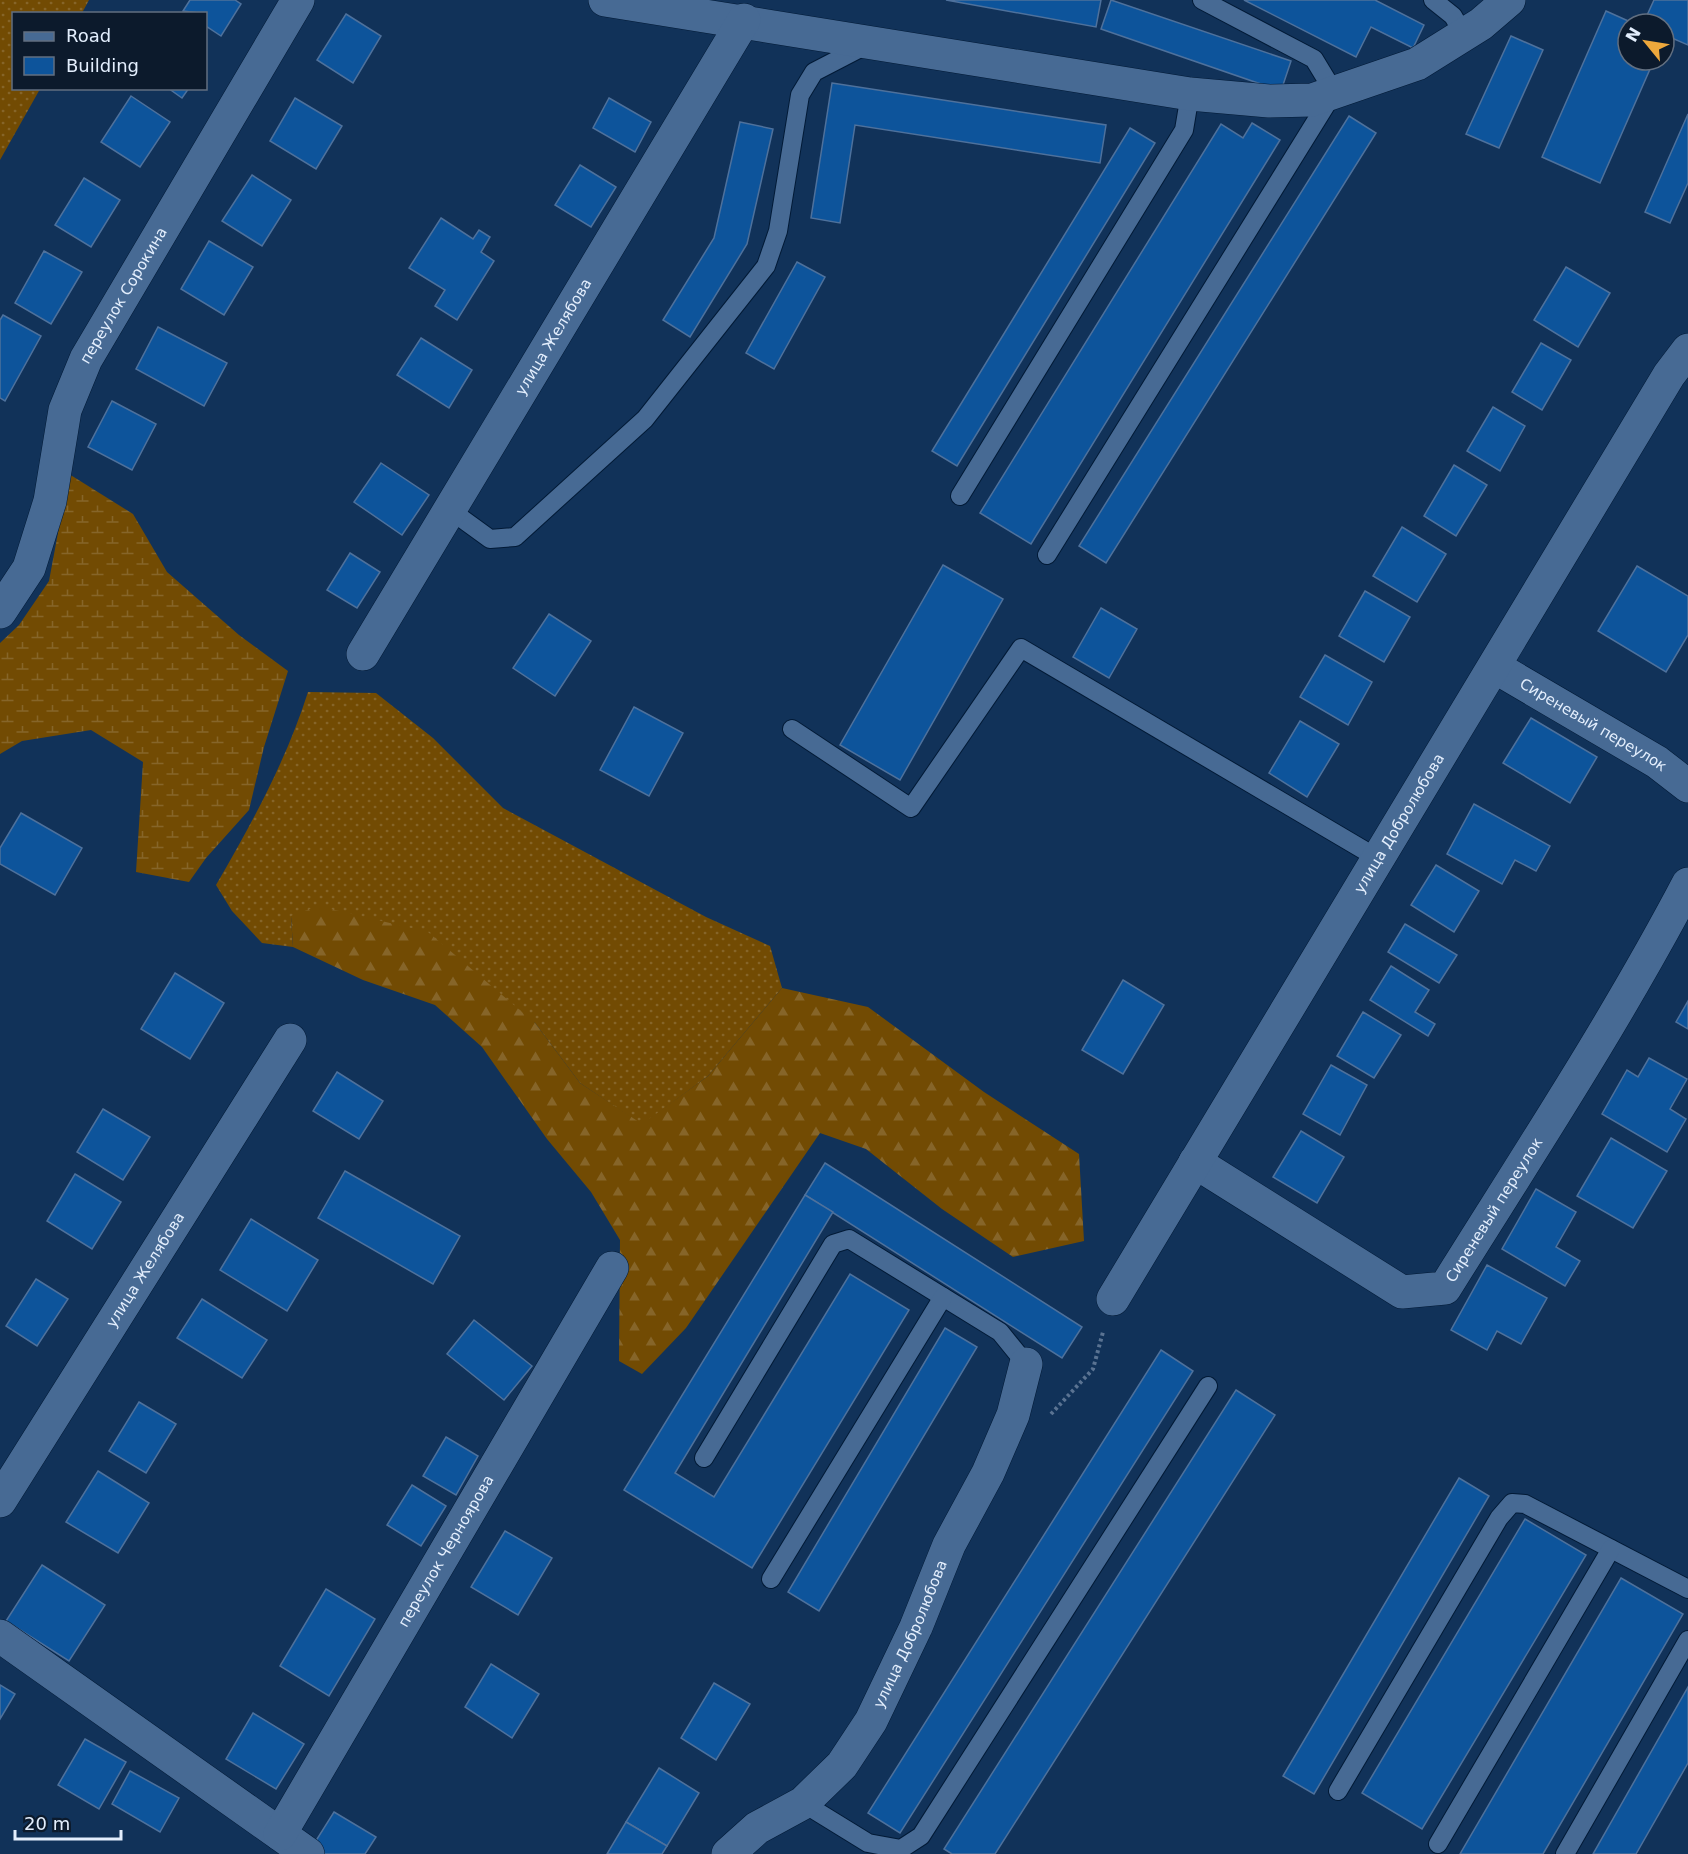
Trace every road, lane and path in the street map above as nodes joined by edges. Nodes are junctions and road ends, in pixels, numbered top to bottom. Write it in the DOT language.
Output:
graph roads {
  1 [pos="298,0"];
  2 [pos="605,0"];
  3 [pos="1202,0"];
  4 [pos="1432,0"];
  5 [pos="1509,0"];
  6 [pos="744,20"];
  7 [pos="1464,35"];
  8 [pos="872,42"];
  9 [pos="1334,92"];
  10 [pos="1190,94"];
  11 [pos="1688,350"];
  12 [pos="960,496"];
  13 [pos="450,510"];
  14 [pos="1047,555"];
  15 [pos="0,612"];
  16 [pos="363,654"];
  17 [pos="1495,667"];
  18 [pos="792,729"];
  19 [pos="1688,786"];
  20 [pos="1379,859"];
  21 [pos="1688,884"];
  22 [pos="290,1040"];
  23 [pos="1195,1162"];
  24 [pos="612,1268"];
  25 [pos="943,1297"];
  26 [pos="1113,1299"];
  27 [pos="1026,1364"];
  28 [pos="1208,1386"];
  29 [pos="1044,1421"];
  30 [pos="704,1458"];
  31 [pos="0,1501"];
  32 [pos="1611,1549"];
  33 [pos="771,1579"];
  34 [pos="1688,1589"];
  35 [pos="0,1636"];
  36 [pos="1688,1640"];
  37 [pos="1338,1791"];
  38 [pos="803,1803"];
  39 [pos="280,1834"];
  40 [pos="1438,1844"];
  41 [pos="308,1854"];
  42 [pos="728,1854"];
  43 [pos="1566,1854"];
  1 -- 15 [label="street, переулок Сорокина"];
  2 -- 6 [label="street"];
  3 -- 9 [label="lane"];
  4 -- 7 [label="lane"];
  5 -- 7 [label="street"];
  6 -- 8 [label="street"];
  6 -- 13 [label="street, улица Желябова"];
  7 -- 9 [label="street"];
  8 -- 10 [label="street"];
  8 -- 13 [label="lane"];
  9 -- 10 [label="street"];
  9 -- 14 [label="lane"];
  10 -- 12 [label="lane"];
  11 -- 17 [label="street, улица Добролюбова"];
  13 -- 16 [label="street, улица Желябова"];
  17 -- 19 [label="street, Сиреневый переулок"];
  17 -- 20 [label="street, улица Добролюбова"];
  18 -- 20 [label="lane"];
  20 -- 23 [label="street, улица Добролюбова"];
  21 -- 23 [label="street, Сиреневый переулок"];
  22 -- 31 [label="street, улица Желябова"];
  23 -- 26 [label="street, улица Добролюбова"];
  24 -- 39 [label="street, переулок Черноярова"];
  25 -- 27 [label="lane"];
  25 -- 30 [label="lane"];
  25 -- 33 [label="lane"];
  26 -- 29 [label="path"];
  27 -- 38 [label="street, улица Добролюбова"];
  28 -- 38 [label="lane"];
  32 -- 34 [label="lane"];
  32 -- 37 [label="lane"];
  32 -- 40 [label="lane"];
  35 -- 39 [label="street"];
  36 -- 43 [label="lane"];
  38 -- 42 [label="street, улица Добролюбова"];
  39 -- 41 [label="street"];
}
